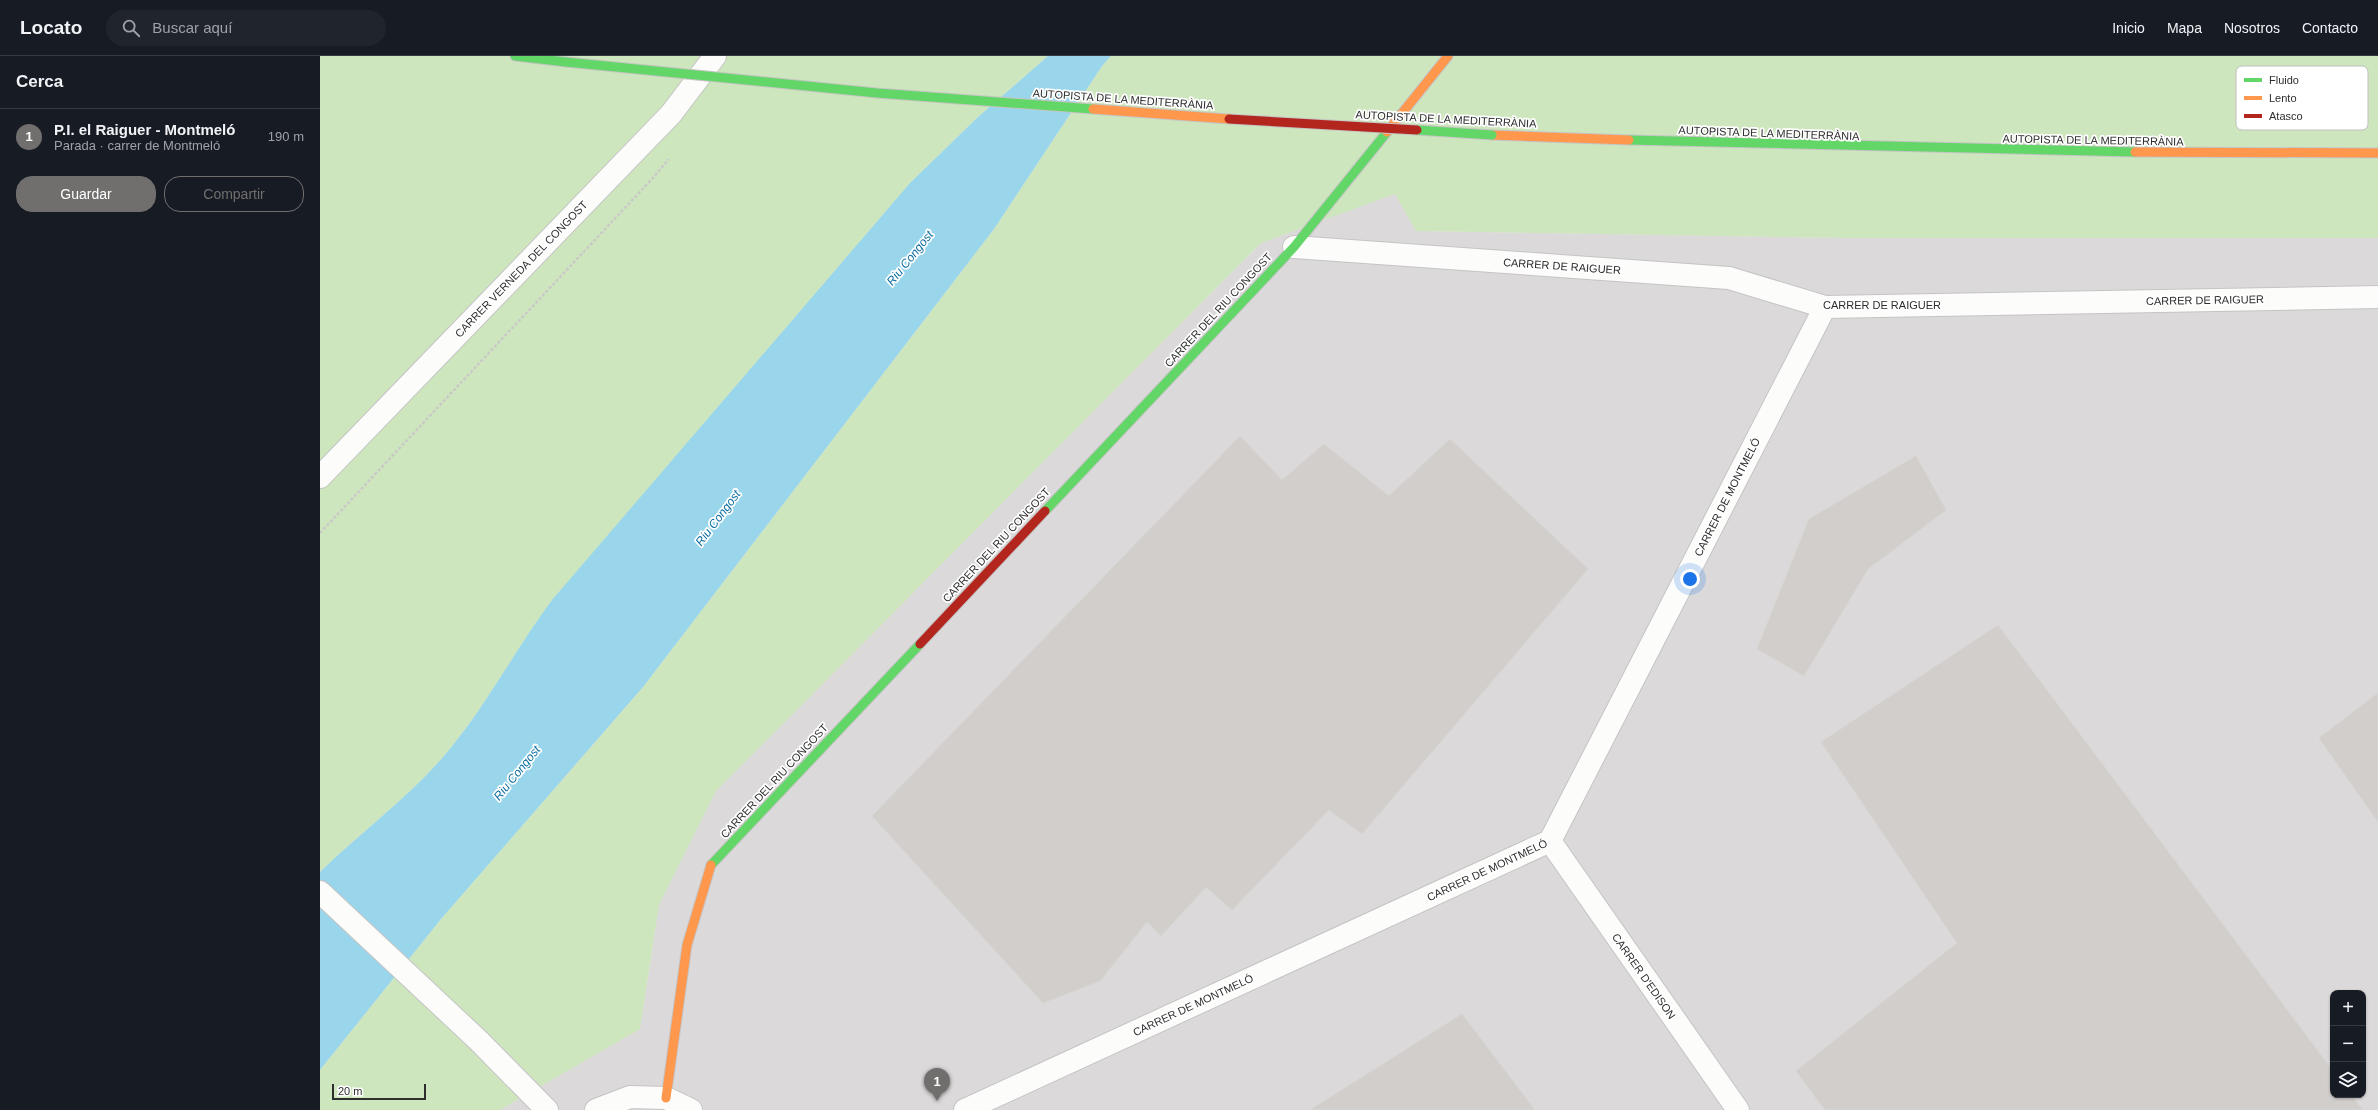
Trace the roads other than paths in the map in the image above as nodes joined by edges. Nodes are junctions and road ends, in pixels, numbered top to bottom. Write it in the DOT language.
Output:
graph roads {
  1 [pos="515,56"];
  2 [pos="715,56"];
  3 [pos="1448,56"];
  4 [pos="2378,153"];
  5 [pos="1294,247"];
  6 [pos="2378,297"];
  7 [pos="1825,307"];
  8 [pos="320,477"];
  9 [pos="1550,841"];
  10 [pos="320,892"];
  11 [pos="666,1098"];
  12 [pos="547,1110"];
  13 [pos="596,1110"];
  14 [pos="690,1110"];
  15 [pos="965,1110"];
  16 [pos="1738,1110"];
  1 -- 4 [label="main road, AUTOPISTA DE LA MEDITERRÀNIA, bridge"];
  2 -- 8 [label="street, CARRER VERNEDA DEL CONGOST"];
  3 -- 5 [label="main road, CARRER DEL RIU CONGOST"];
  5 -- 7 [label="street, CARRER DE RAIGUER"];
  5 -- 11 [label="main road, CARRER DEL RIU CONGOST"];
  6 -- 7 [label="street, CARRER DE RAIGUER"];
  7 -- 9 [label="street, CARRER DE MONTMELÓ"];
  9 -- 15 [label="street, CARRER DE MONTMELÓ"];
  9 -- 16 [label="street, CARRER D'EDISON"];
  10 -- 12 [label="street"];
  11 -- 13 [label="street"];
  11 -- 14 [label="street"];
}
